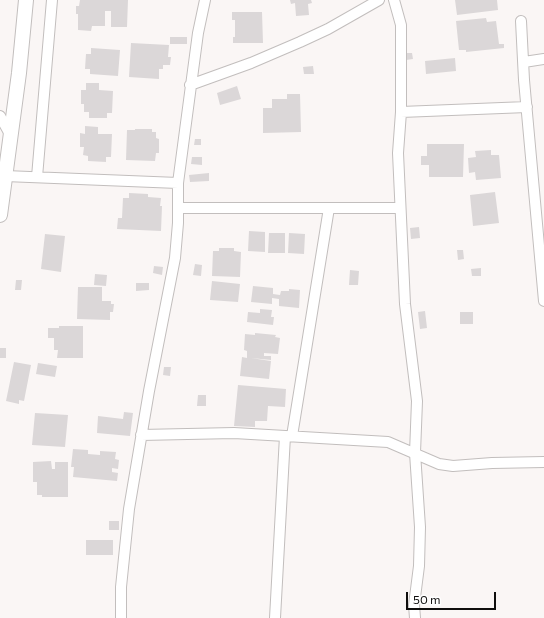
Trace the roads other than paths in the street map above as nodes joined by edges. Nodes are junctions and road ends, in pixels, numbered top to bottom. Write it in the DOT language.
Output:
graph roads {
  1 [pos="26,0"];
  2 [pos="52,0"];
  3 [pos="205,0"];
  4 [pos="394,0"];
  5 [pos="375,1"];
  6 [pos="521,21"];
  7 [pos="544,59"];
  8 [pos="524,62"];
  9 [pos="190,85"];
  10 [pos="527,107"];
  11 [pos="401,112"];
  12 [pos="0,116"];
  13 [pos="11,136"];
  14 [pos="5,176"];
  15 [pos="36,177"];
  16 [pos="178,183"];
  17 [pos="178,208"];
  18 [pos="329,208"];
  19 [pos="400,208"];
  20 [pos="0,215"];
  21 [pos="544,301"];
  22 [pos="142,435"];
  23 [pos="289,436"];
  24 [pos="416,453"];
  25 [pos="544,462"];
  26 [pos="121,618"];
  27 [pos="275,618"];
  28 [pos="415,618"];
  1 -- 13 [label="main road"];
  2 -- 15 [label="street"];
  3 -- 9 [label="street"];
  4 -- 11 [label="street"];
  5 -- 9 [label="street"];
  6 -- 8 [label="street"];
  7 -- 8 [label="street"];
  8 -- 10 [label="street"];
  9 -- 16 [label="street"];
  10 -- 11 [label="street"];
  10 -- 21 [label="street"];
  11 -- 19 [label="street"];
  12 -- 13 [label="street"];
  13 -- 14 [label="main road"];
  14 -- 15 [label="street"];
  14 -- 20 [label="main road"];
  15 -- 16 [label="street"];
  16 -- 17 [label="street"];
  17 -- 18 [label="street"];
  17 -- 22 [label="street"];
  18 -- 19 [label="street"];
  18 -- 23 [label="street"];
  19 -- 24 [label="street"];
  22 -- 23 [label="street"];
  22 -- 26 [label="street"];
  23 -- 24 [label="street"];
  23 -- 27 [label="street"];
  24 -- 25 [label="street"];
  24 -- 28 [label="street"];
}
